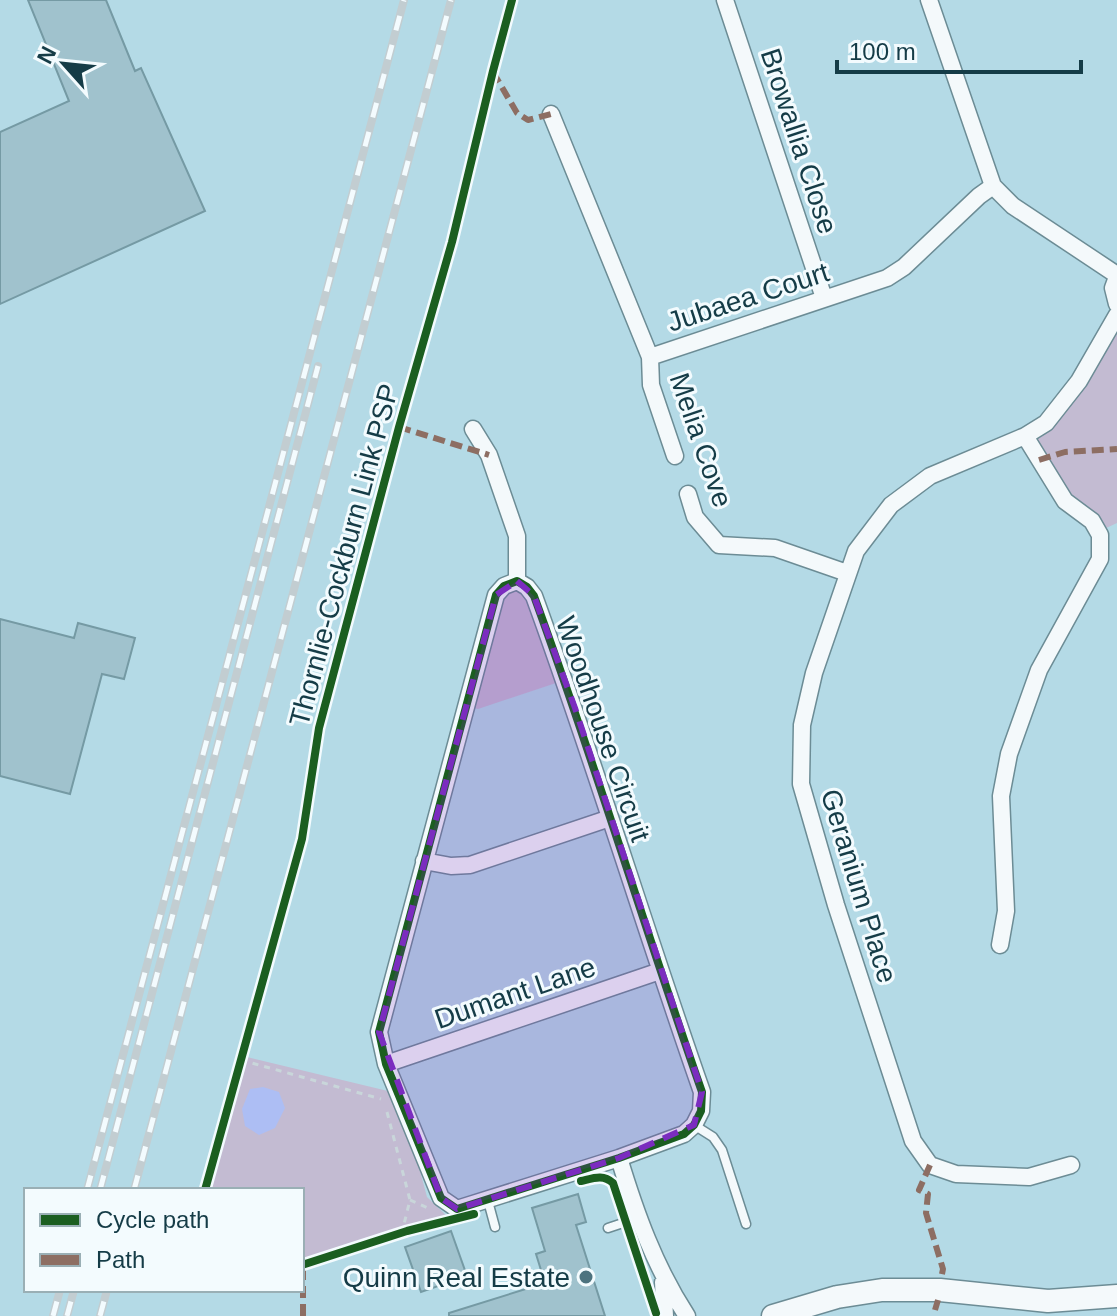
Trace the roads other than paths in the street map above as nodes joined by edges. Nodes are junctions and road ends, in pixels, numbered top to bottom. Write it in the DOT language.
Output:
graph roads {
  1 [pos="725,0"];
  2 [pos="929,0"];
  3 [pos="551,114"];
  4 [pos="993,186"];
  5 [pos="1117,276"];
  6 [pos="824,298"];
  7 [pos="1117,304"];
  8 [pos="1117,315"];
  9 [pos="650,357"];
  10 [pos="473,429"];
  11 [pos="1025,436"];
  12 [pos="675,456"];
  13 [pos="688,494"];
  14 [pos="847,573"];
  15 [pos="517,581"];
  16 [pos="610,818"];
  17 [pos="424,861"];
  18 [pos="1000,945"];
  19 [pos="660,971"];
  20 [pos="386,1064"];
  21 [pos="694,1125"];
  22 [pos="619,1158"];
  23 [pos="1071,1165"];
  24 [pos="488,1201"];
  25 [pos="638,1218"];
  26 [pos="746,1224"];
  27 [pos="495,1227"];
  28 [pos="608,1228"];
  29 [pos="663,1277"];
  30 [pos="1117,1296"];
  31 [pos="665,1316"];
  32 [pos="687,1316"];
  33 [pos="773,1316"];
  1 -- 6 [label="street, Browallia Close"];
  2 -- 4 [label="street"];
  3 -- 9 [label="street, Jubaea Court"];
  4 -- 5 [label="street"];
  4 -- 6 [label="street, Jubaea Court"];
  5 -- 7 [label="street"];
  6 -- 9 [label="street, Jubaea Court"];
  8 -- 11 [label="street, Geranium Place"];
  9 -- 12 [label="street, Melia Cove"];
  10 -- 15 [label="street"];
  11 -- 14 [label="street, Geranium Place"];
  11 -- 18 [label="street"];
  13 -- 14 [label="street, Melia Cove"];
  14 -- 23 [label="street, Geranium Place"];
  15 -- 16 [label="street, Woodhouse Circuit"];
  15 -- 17 [label="street"];
  16 -- 17 [label="street"];
  16 -- 19 [label="street, Woodhouse Circuit"];
  17 -- 20 [label="street"];
  19 -- 20 [label="street, Dumant Lane"];
  19 -- 21 [label="street, Woodhouse Circuit"];
  20 -- 24 [label="street"];
  21 -- 22 [label="street"];
  21 -- 26 [label="lane"];
  22 -- 24 [label="street"];
  22 -- 25 [label="street"];
  24 -- 27 [label="lane"];
  25 -- 28 [label="lane"];
  25 -- 29 [label="street"];
  29 -- 31 [label="street"];
  29 -- 32 [label="street"];
  30 -- 33 [label="street"];
}
